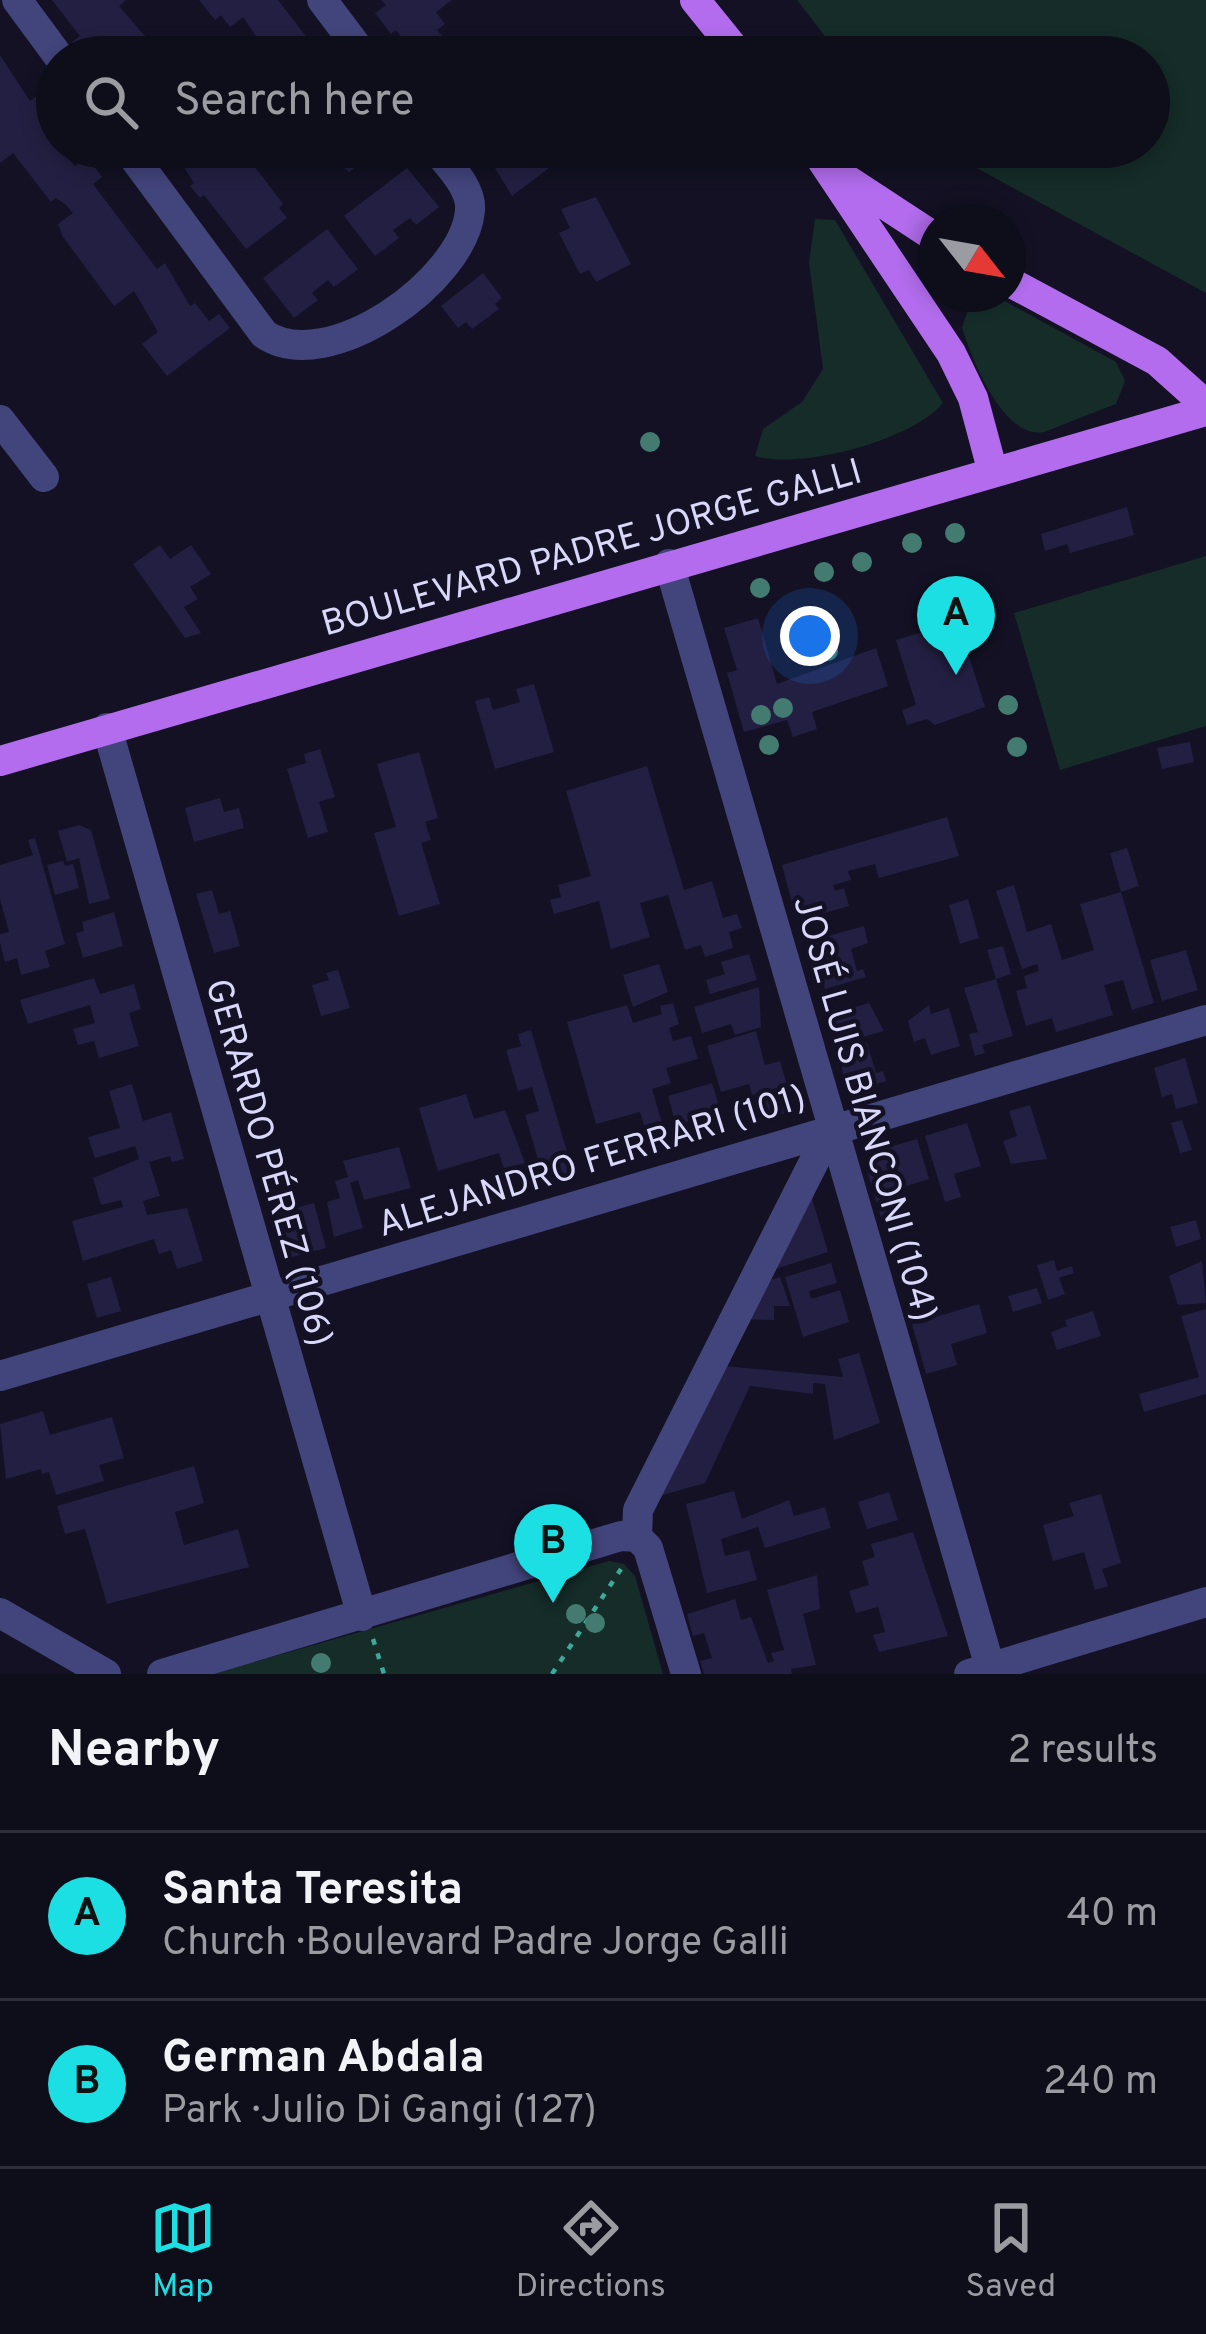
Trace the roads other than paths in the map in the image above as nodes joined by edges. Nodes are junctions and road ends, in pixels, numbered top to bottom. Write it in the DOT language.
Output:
graph roads {
  1 [pos="17,0"];
  2 [pos="322,0"];
  3 [pos="695,0"];
  4 [pos="44,36"];
  5 [pos="349,36"];
  6 [pos="724,36"];
  7 [pos="141,168"];
  8 [pos="450,168"];
  9 [pos="828,168"];
  10 [pos="837,168"];
  11 [pos="918,225"];
  12 [pos="1026,290"];
  13 [pos="1206,408"];
  14 [pos="0,420"];
  15 [pos="992,469"];
  16 [pos="44,477"];
  17 [pos="669,564"];
  18 [pos="107,728"];
  19 [pos="0,761"];
  20 [pos="1206,1020"];
  21 [pos="831,1128"];
  22 [pos="269,1295"];
  23 [pos="0,1376"];
  24 [pos="637,1537"];
  25 [pos="1206,1602"];
  26 [pos="0,1613"];
  27 [pos="362,1616"];
  28 [pos="984,1672"];
  29 [pos="106,1674"];
  30 [pos="162,1674"];
  31 [pos="686,1674"];
  1 -- 4 [label="street"];
  2 -- 5 [label="street"];
  3 -- 6 [label="main road"];
  7 -- 8 [label="street"];
  9 -- 15 [label="main road"];
  10 -- 11 [label="main road"];
  12 -- 13 [label="main road"];
  13 -- 15 [label="main road, BOULEVARD PADRE JORGE GALLI"];
  14 -- 16 [label="street"];
  15 -- 17 [label="main road, BOULEVARD PADRE JORGE GALLI"];
  17 -- 18 [label="main road, BOULEVARD PADRE JORGE GALLI"];
  17 -- 21 [label="street, JOSÉ LUIS BIANCONI (104)"];
  18 -- 19 [label="main road, BOULEVARD PADRE JORGE GALLI"];
  18 -- 22 [label="street, GERARDO PÉREZ (106)"];
  20 -- 21 [label="street, ALEJANDRO FERRARI (101)"];
  21 -- 22 [label="street, ALEJANDRO FERRARI (101)"];
  21 -- 24 [label="street"];
  21 -- 28 [label="street, JOSÉ LUIS BIANCONI (104)"];
  22 -- 23 [label="street, ALEJANDRO FERRARI (101)"];
  22 -- 27 [label="street, GERARDO PÉREZ (106)"];
  24 -- 27 [label="street"];
  24 -- 31 [label="street"];
  25 -- 28 [label="street"];
  26 -- 29 [label="street"];
  27 -- 30 [label="street"];
}
